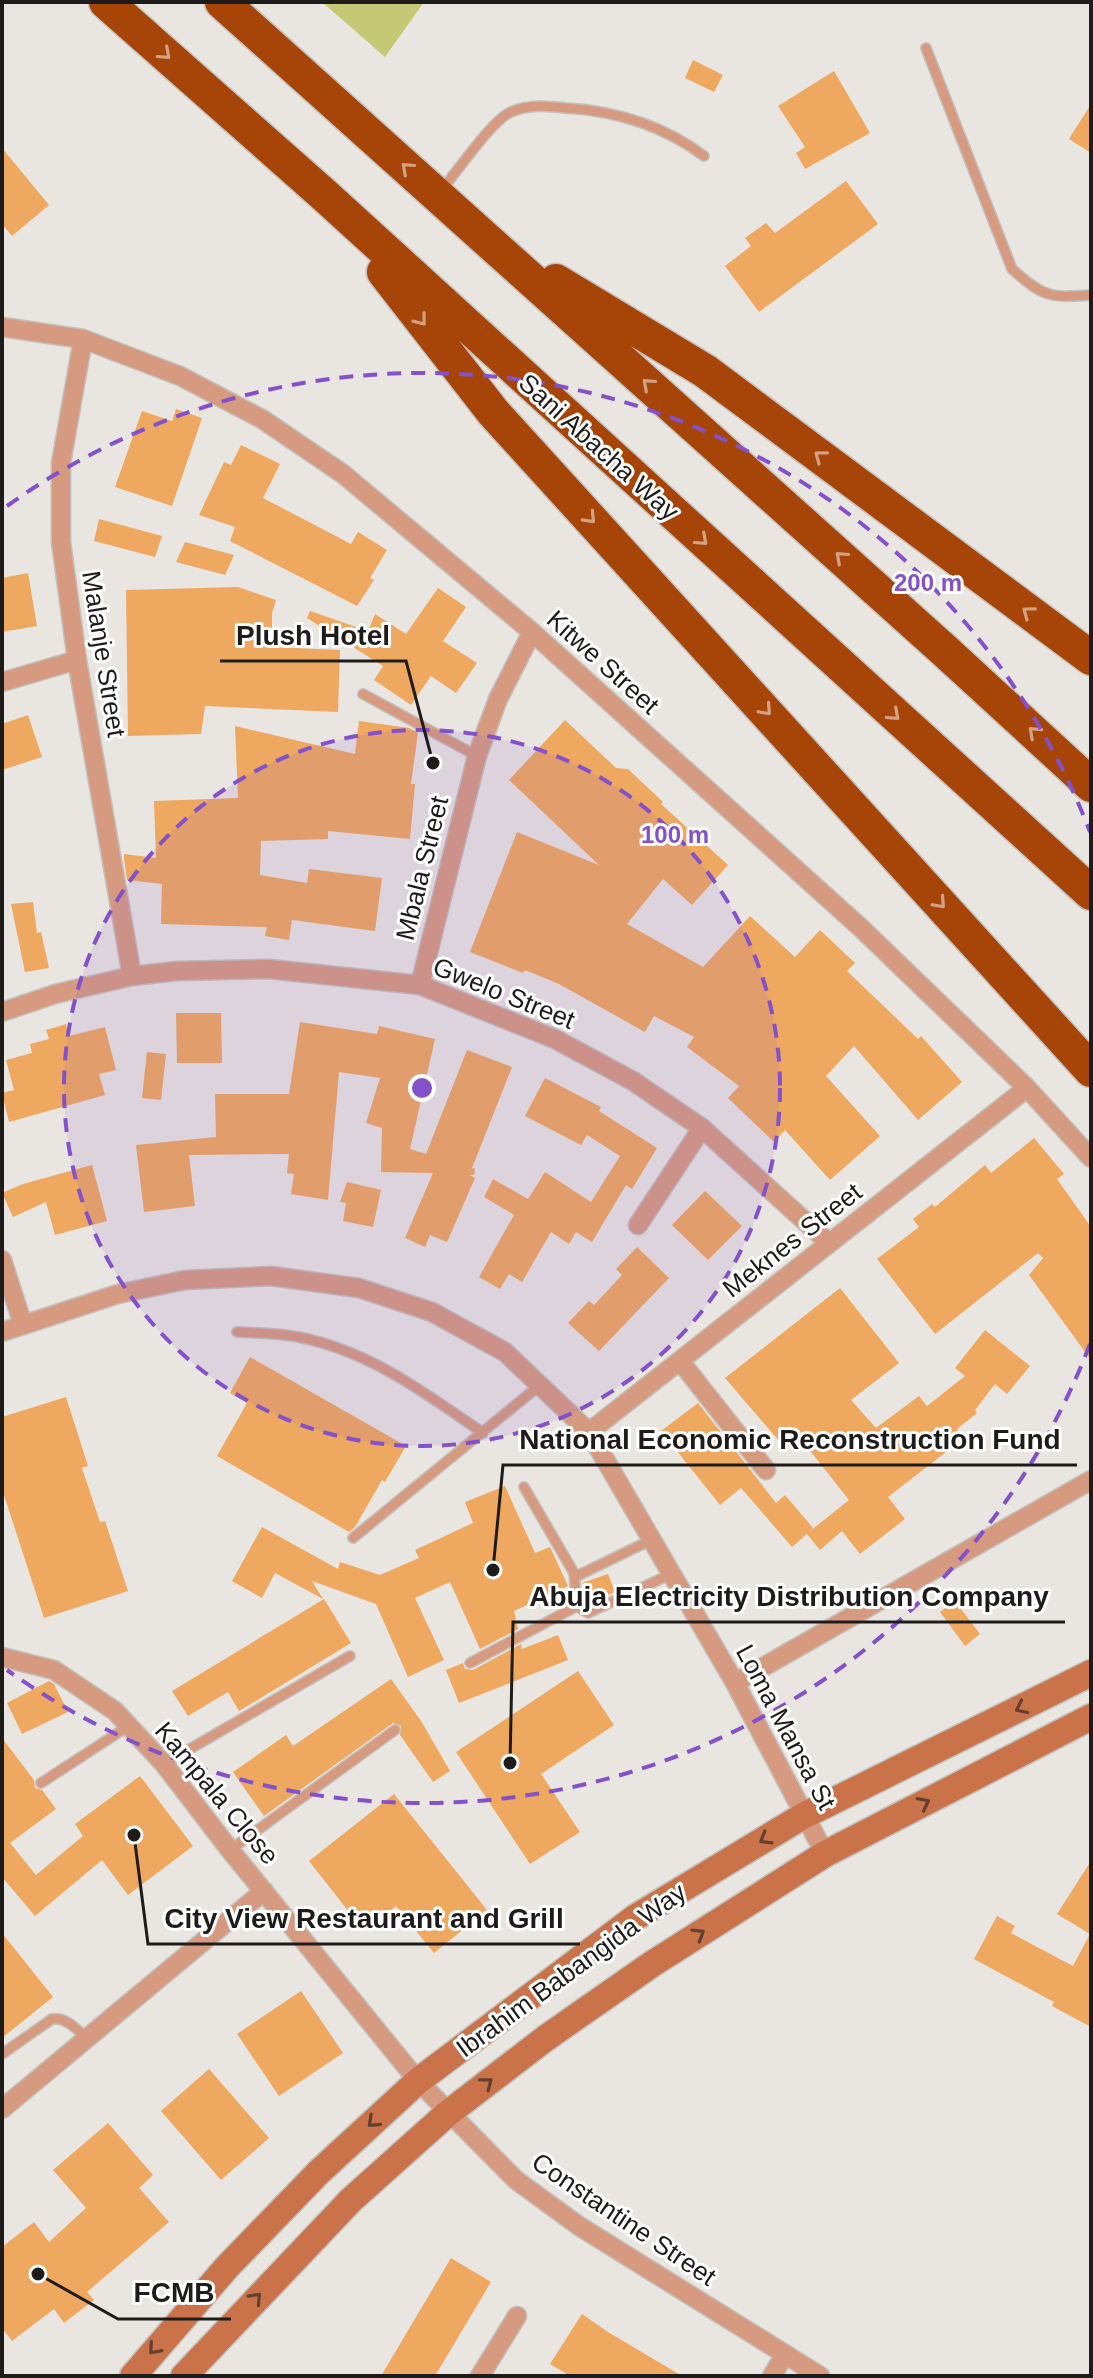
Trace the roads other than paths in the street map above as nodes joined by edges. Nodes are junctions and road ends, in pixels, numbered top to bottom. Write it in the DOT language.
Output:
graph roads {
  1 [pos="106,2"];
  2 [pos="222,2"];
  3 [pos="926,48"];
  4 [pos="704,156"];
  5 [pos="322,193"];
  6 [pos="437,195"];
  7 [pos="486,239"];
  8 [pos="1091,295"];
  9 [pos="2,327"];
  10 [pos="83,339"];
  11 [pos="532,632"];
  12 [pos="1091,658"];
  13 [pos="77,660"];
  14 [pos="2,682"];
  15 [pos="363,694"];
  16 [pos="477,756"];
  17 [pos="1091,785"];
  18 [pos="1091,893"];
  19 [pos="132,976"];
  20 [pos="420,985"];
  21 [pos="2,1012"];
  22 [pos="1091,1070"];
  23 [pos="1027,1088"];
  24 [pos="702,1128"];
  25 [pos="1091,1158"];
  26 [pos="638,1225"];
  27 [pos="829,1243"];
  28 [pos="2,1260"];
  29 [pos="23,1325"];
  30 [pos="2,1332"];
  31 [pos="237,1332"];
  32 [pos="680,1361"];
  33 [pos="540,1385"];
  34 [pos="589,1432"];
  35 [pos="483,1433"];
  36 [pos="766,1470"];
  37 [pos="1091,1480"];
  38 [pos="524,1487"];
  39 [pos="353,1538"];
  40 [pos="651,1540"];
  41 [pos="574,1573"];
  42 [pos="671,1574"];
  43 [pos="577,1606"];
  44 [pos="350,1656"];
  45 [pos="2,1657"];
  46 [pos="470,1663"];
  47 [pos="1091,1673"];
  48 [pos="735,1683"];
  49 [pos="1091,1717"];
  50 [pos="127,1727"];
  51 [pos="395,1730"];
  52 [pos="164,1764"];
  53 [pos="41,1783"];
  54 [pos="803,1816"];
  55 [pos="230,1850"];
  56 [pos="825,1854"];
  57 [pos="264,1891"];
  58 [pos="88,2039"];
  59 [pos="2,2054"];
  60 [pos="418,2081"];
  61 [pos="2,2109"];
  62 [pos="447,2114"];
  63 [pos="517,2316"];
  64 [pos="785,2354"];
  65 [pos="486,2374"];
  66 [pos="133,2376"];
  67 [pos="184,2376"];
  68 [pos="772,2376"];
  69 [pos="820,2376"];
  1 -- 5 [label="highway, Sani Abacha Way, one-way"];
  6 -- 2 [label="highway, one-way"];
  3 -- 8 [label="lane"];
  4 -- 6 [label="lane"];
  5 -- 18 [label="highway, Sani Abacha Way, one-way"];
  5 -- 22 [label="highway, one-way"];
  6 -- 7 [label="highway"];
  12 -- 7 [label="highway, one-way"];
  17 -- 7 [label="highway, one-way"];
  9 -- 10 [label="street, Kitwe Street"];
  10 -- 11 [label="street, Kitwe Street"];
  10 -- 13 [label="street, Malanje Street"];
  11 -- 16 [label="street, Mbala Street"];
  11 -- 23 [label="street, Kitwe Street"];
  13 -- 14 [label="street"];
  13 -- 19 [label="street, Malanje Street"];
  15 -- 16 [label="lane"];
  16 -- 20 [label="street, Mbala Street"];
  19 -- 20 [label="street, Gwelo Street"];
  19 -- 21 [label="street, Gwelo Street"];
  20 -- 24 [label="street, Gwelo Street"];
  23 -- 25 [label="street, Kitwe Street"];
  23 -- 27 [label="street, Meknes Street"];
  24 -- 26 [label="street"];
  24 -- 27 [label="street, Gwelo Street"];
  27 -- 32 [label="street, Meknes Street"];
  28 -- 29 [label="street"];
  29 -- 30 [label="street, Loma Mansa St"];
  29 -- 33 [label="street, Loma Mansa St"];
  31 -- 35 [label="lane"];
  32 -- 34 [label="street, Meknes Street"];
  32 -- 36 [label="street"];
  33 -- 34 [label="street, Loma Mansa St"];
  33 -- 35 [label="lane"];
  34 -- 40 [label="street, Loma Mansa St"];
  35 -- 39 [label="lane"];
  37 -- 48 [label="street"];
  38 -- 41 [label="lane"];
  40 -- 41 [label="lane"];
  40 -- 42 [label="street, Loma Mansa St"];
  41 -- 43 [label="lane"];
  42 -- 43 [label="lane"];
  42 -- 48 [label="street, Loma Mansa St"];
  43 -- 46 [label="lane"];
  44 -- 52 [label="lane"];
  45 -- 50 [label="street, Kampala Close"];
  47 -- 54 [label="main road, Ibrahim Babangida Way, one-way"];
  48 -- 54 [label="street, Loma Mansa St"];
  56 -- 49 [label="main road, Ibrahim Babangida Way, one-way"];
  50 -- 52 [label="street, Kampala Close"];
  50 -- 53 [label="lane"];
  51 -- 55 [label="lane"];
  52 -- 55 [label="street, Kampala Close"];
  54 -- 56 [label="street, Loma Mansa St"];
  54 -- 60 [label="main road, Ibrahim Babangida Way, one-way"];
  55 -- 57 [label="street, Kampala Close"];
  62 -- 56 [label="main road, Ibrahim Babangida Way, one-way"];
  57 -- 58 [label="street, Kampala Close"];
  57 -- 60 [label="street, Constantine Street"];
  58 -- 59 [label="lane"];
  58 -- 61 [label="street, Kampala Close"];
  60 -- 62 [label="street, Constantine Street"];
  60 -- 66 [label="main road, Ibrahim Babangida Way, one-way"];
  62 -- 64 [label="street, Constantine Street"];
  67 -- 62 [label="main road, Ibrahim Babangida Way, one-way"];
  63 -- 65 [label="street"];
  64 -- 68 [label="street"];
  64 -- 69 [label="street, Constantine Street"];
}
